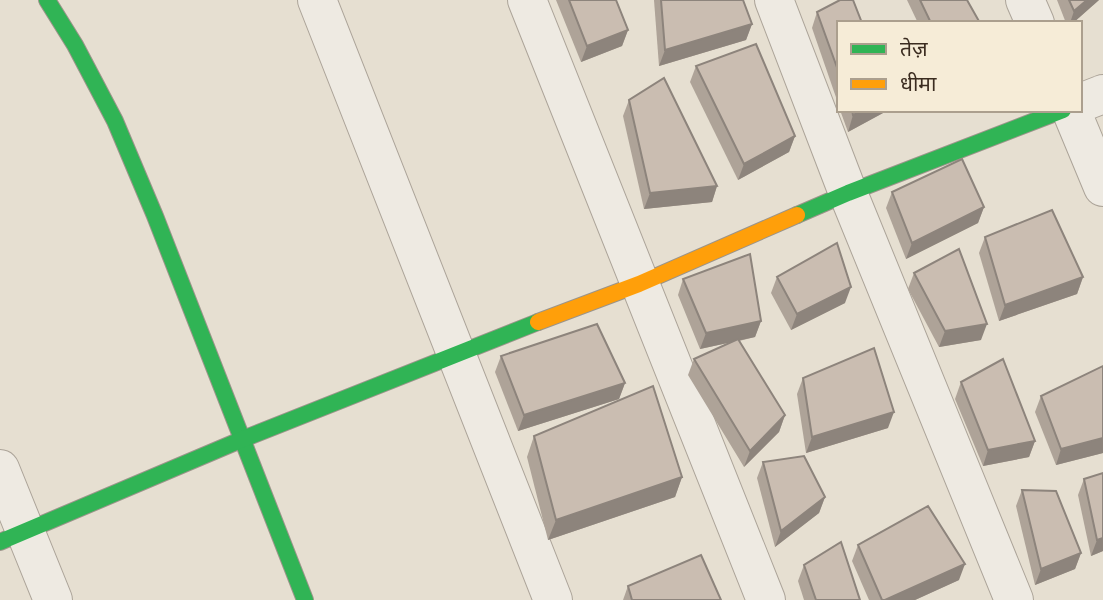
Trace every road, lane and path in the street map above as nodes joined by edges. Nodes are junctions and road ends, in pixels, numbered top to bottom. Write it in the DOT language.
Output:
graph roads {
  1 [pos="47,0"];
  2 [pos="317,0"];
  3 [pos="527,0"];
  4 [pos="774,0"];
  5 [pos="1025,0"];
  6 [pos="1034,21"];
  7 [pos="1103,94"];
  8 [pos="1082,102"];
  9 [pos="1058,112"];
  10 [pos="1072,112"];
  11 [pos="1103,187"];
  12 [pos="848,193"];
  13 [pos="639,284"];
  14 [pos="456,353"];
  15 [pos="243,439"];
  16 [pos="0,469"];
  17 [pos="12,537"];
  18 [pos="53,600"];
  19 [pos="305,600"];
  20 [pos="553,600"];
  21 [pos="766,600"];
  22 [pos="1014,600"];
  1 -- 15 [label="street"];
  2 -- 14 [label="street"];
  3 -- 13 [label="street"];
  4 -- 12 [label="street"];
  5 -- 6 [label="street"];
  7 -- 8 [label="street"];
  9 -- 12 [label="street"];
  10 -- 11 [label="street"];
  12 -- 13 [label="street"];
  12 -- 22 [label="street"];
  13 -- 14 [label="street"];
  13 -- 21 [label="street"];
  14 -- 15 [label="street"];
  14 -- 20 [label="street"];
  15 -- 17 [label="street"];
  15 -- 19 [label="street"];
  16 -- 17 [label="street"];
  17 -- 18 [label="street"];
}
